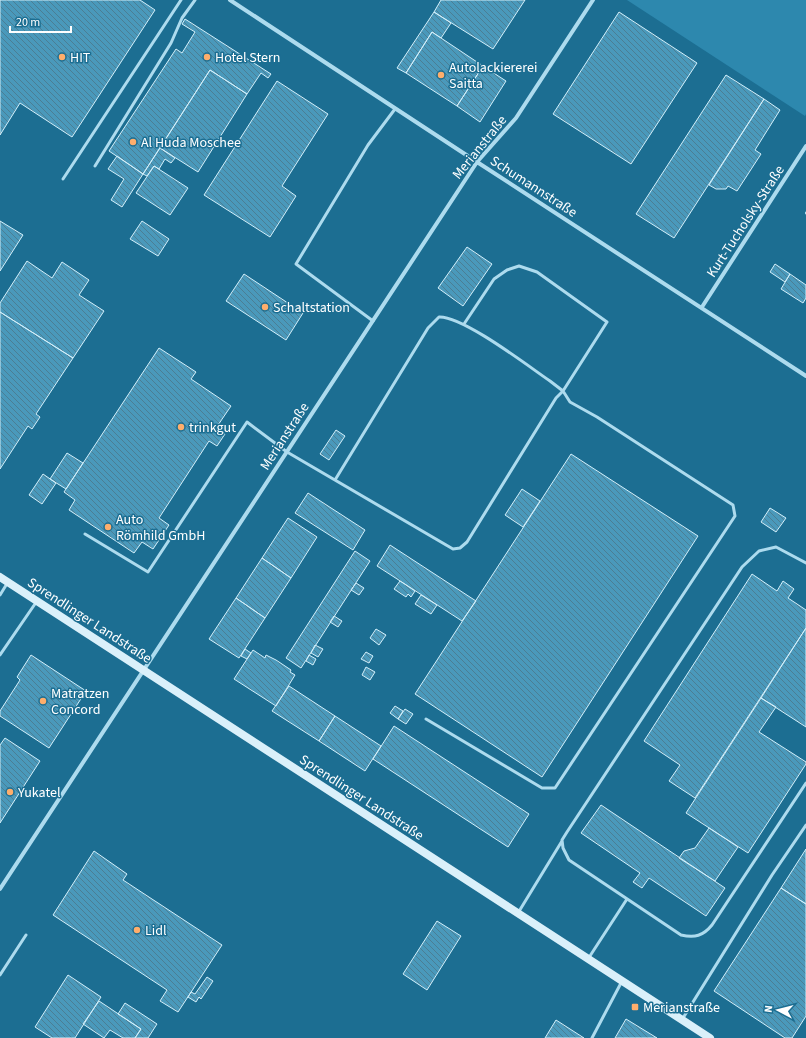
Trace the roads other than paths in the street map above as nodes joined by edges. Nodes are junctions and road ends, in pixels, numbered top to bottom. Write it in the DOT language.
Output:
graph roads {
  1 [pos="180,0"];
  2 [pos="195,0"];
  3 [pos="230,0"];
  4 [pos="593,0"];
  5 [pos="395,108"];
  6 [pos="806,146"];
  7 [pos="477,162"];
  8 [pos="95,166"];
  9 [pos="64,179"];
  10 [pos="702,307"];
  11 [pos="373,321"];
  12 [pos="464,324"];
  13 [pos="806,376"];
  14 [pos="563,391"];
  15 [pos="287,452"];
  16 [pos="335,480"];
  17 [pos="85,534"];
  18 [pos="806,563"];
  19 [pos="0,577"];
  20 [pos="8,582"];
  21 [pos="0,595"];
  22 [pos="36,601"];
  23 [pos="0,655"];
  24 [pos="144,670"];
  25 [pos="426,719"];
  26 [pos="806,783"];
  27 [pos="806,825"];
  28 [pos="562,840"];
  29 [pos="0,889"];
  30 [pos="627,900"];
  31 [pos="518,913"];
  32 [pos="26,935"];
  33 [pos="588,959"];
  34 [pos="0,975"];
  35 [pos="622,981"];
  36 [pos="682,1020"];
  37 [pos="592,1038"];
  38 [pos="710,1038"];
  1 -- 9 [label="lane"];
  2 -- 8 [label="lane"];
  3 -- 5 [label="street, Schumannstraße"];
  4 -- 7 [label="street, Merianstraße"];
  5 -- 7 [label="street, Schumannstraße"];
  5 -- 11 [label="lane"];
  6 -- 10 [label="street, Kurt-Tucholsky-Straße"];
  7 -- 10 [label="street, Schumannstraße"];
  7 -- 11 [label="street, Merianstraße"];
  10 -- 13 [label="street, Schumannstraße"];
  11 -- 15 [label="street, Merianstraße"];
  12 -- 14 [label="lane"];
  12 -- 14 [label="lane"];
  12 -- 16 [label="lane"];
  14 -- 16 [label="lane"];
  14 -- 25 [label="lane"];
  15 -- 16 [label="lane"];
  15 -- 17 [label="lane"];
  15 -- 24 [label="street, Merianstraße"];
  18 -- 28 [label="lane"];
  19 -- 20 [label="main road, Sprendlinger Landstraße"];
  20 -- 21 [label="lane"];
  20 -- 22 [label="main road, Sprendlinger Landstraße"];
  22 -- 23 [label="lane"];
  22 -- 24 [label="main road, Sprendlinger Landstraße"];
  24 -- 29 [label="street, Merianstraße"];
  24 -- 31 [label="main road, Sprendlinger Landstraße"];
  26 -- 30 [label="lane"];
  27 -- 36 [label="lane"];
  28 -- 30 [label="lane"];
  28 -- 31 [label="lane"];
  30 -- 33 [label="lane"];
  31 -- 33 [label="main road, Sprendlinger Landstraße"];
  32 -- 34 [label="lane"];
  33 -- 35 [label="main road, Sprendlinger Landstraße"];
  35 -- 36 [label="main road, Sprendlinger Landstraße"];
  35 -- 37 [label="lane"];
  36 -- 38 [label="main road, Sprendlinger Landstraße"];
}
